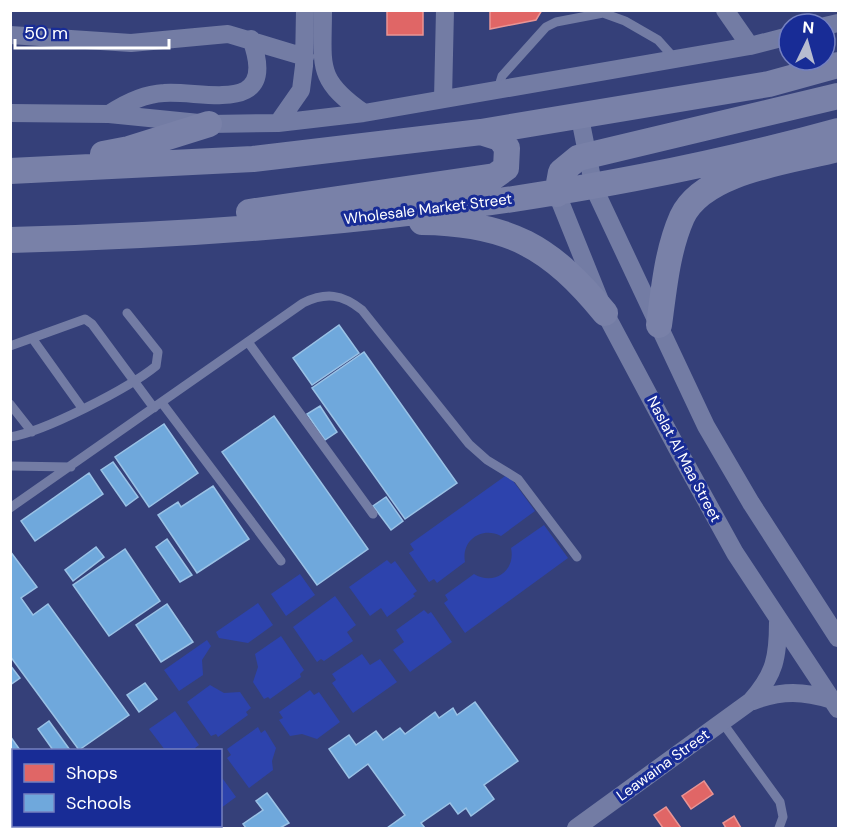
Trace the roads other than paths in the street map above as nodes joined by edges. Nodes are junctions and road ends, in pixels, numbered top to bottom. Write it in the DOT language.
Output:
graph roads {
  1 [pos="305,10"];
  2 [pos="323,10"];
  3 [pos="445,10"];
  4 [pos="725,10"];
  5 [pos="10,35"];
  6 [pos="250,39"];
  7 [pos="777,39"];
  8 [pos="750,46"];
  9 [pos="305,57"];
  10 [pos="675,59"];
  11 [pos="838,65"];
  12 [pos="498,89"];
  13 [pos="838,96"];
  14 [pos="443,99"];
  15 [pos="10,113"];
  16 [pos="364,113"];
  17 [pos="109,114"];
  18 [pos="580,118"];
  19 [pos="278,123"];
  20 [pos="209,124"];
  21 [pos="838,131"];
  22 [pos="481,132"];
  23 [pos="838,149"];
  24 [pos="588,156"];
  25 [pos="50,169"];
  26 [pos="10,171"];
  27 [pos="594,188"];
  28 [pos="557,194"];
  29 [pos="323,221"];
  30 [pos="130,237"];
  31 [pos="10,240"];
  32 [pos="127,313"];
  33 [pos="605,314"];
  34 [pos="659,325"];
  35 [pos="32,338"];
  36 [pos="248,342"];
  37 [pos="10,346"];
  38 [pos="134,380"];
  39 [pos="10,404"];
  40 [pos="158,406"];
  41 [pos="82,408"];
  42 [pos="32,432"];
  43 [pos="10,436"];
  44 [pos="10,466"];
  45 [pos="72,467"];
  46 [pos="10,508"];
  47 [pos="372,514"];
  48 [pos="577,557"];
  49 [pos="281,561"];
  50 [pos="778,622"];
  51 [pos="838,638"];
  52 [pos="751,701"];
  53 [pos="835,704"];
  54 [pos="722,722"];
  55 [pos="576,828"];
  56 [pos="779,828"];
  1 -- 9 [label="street"];
  2 -- 16 [label="street"];
  3 -- 14 [label="street"];
  4 -- 8 [label="street"];
  5 -- 6 [label="street"];
  6 -- 9 [label="street"];
  6 -- 17 [label="street"];
  7 -- 8 [label="street"];
  8 -- 10 [label="street"];
  9 -- 19 [label="street"];
  10 -- 12 [label="street"];
  10 -- 12 [label="lane"];
  11 -- 18 [label="main road"];
  12 -- 14 [label="street"];
  13 -- 24 [label="main road"];
  14 -- 16 [label="street"];
  15 -- 17 [label="street"];
  16 -- 19 [label="street"];
  17 -- 20 [label="street"];
  18 -- 22 [label="main road"];
  18 -- 24 [label="street"];
  19 -- 20 [label="street"];
  20 -- 25 [label="main road"];
  21 -- 27 [label="main road, Wholesale Market Street"];
  22 -- 25 [label="main road"];
  22 -- 30 [label="main road"];
  23 -- 34 [label="main road"];
  24 -- 27 [label="street"];
  24 -- 28 [label="main road"];
  25 -- 26 [label="main road"];
  27 -- 28 [label="main road, Wholesale Market Street"];
  27 -- 34 [label="street"];
  28 -- 29 [label="main road, Wholesale Market Street"];
  28 -- 33 [label="street, Naslat Al Maa Street"];
  29 -- 30 [label="main road, Wholesale Market Street"];
  29 -- 33 [label="main road"];
  30 -- 31 [label="main road, Wholesale Market Street"];
  32 -- 38 [label="lane"];
  33 -- 50 [label="street, Naslat Al Maa Street"];
  34 -- 51 [label="street"];
  35 -- 37 [label="lane"];
  35 -- 38 [label="lane"];
  35 -- 41 [label="lane"];
  36 -- 40 [label="lane"];
  36 -- 47 [label="lane"];
  36 -- 48 [label="lane"];
  38 -- 40 [label="lane"];
  38 -- 41 [label="lane"];
  39 -- 42 [label="lane"];
  40 -- 45 [label="lane"];
  40 -- 49 [label="lane"];
  41 -- 42 [label="lane"];
  42 -- 43 [label="lane"];
  44 -- 45 [label="lane"];
  45 -- 46 [label="lane"];
  50 -- 52 [label="street, Leawaina Street"];
  50 -- 53 [label="street, Naslat Al Maa Street"];
  52 -- 53 [label="street, Leawaina Street"];
  52 -- 54 [label="street, Leawaina Street"];
  54 -- 55 [label="street, Leawaina Street"];
  54 -- 56 [label="lane"];
}
